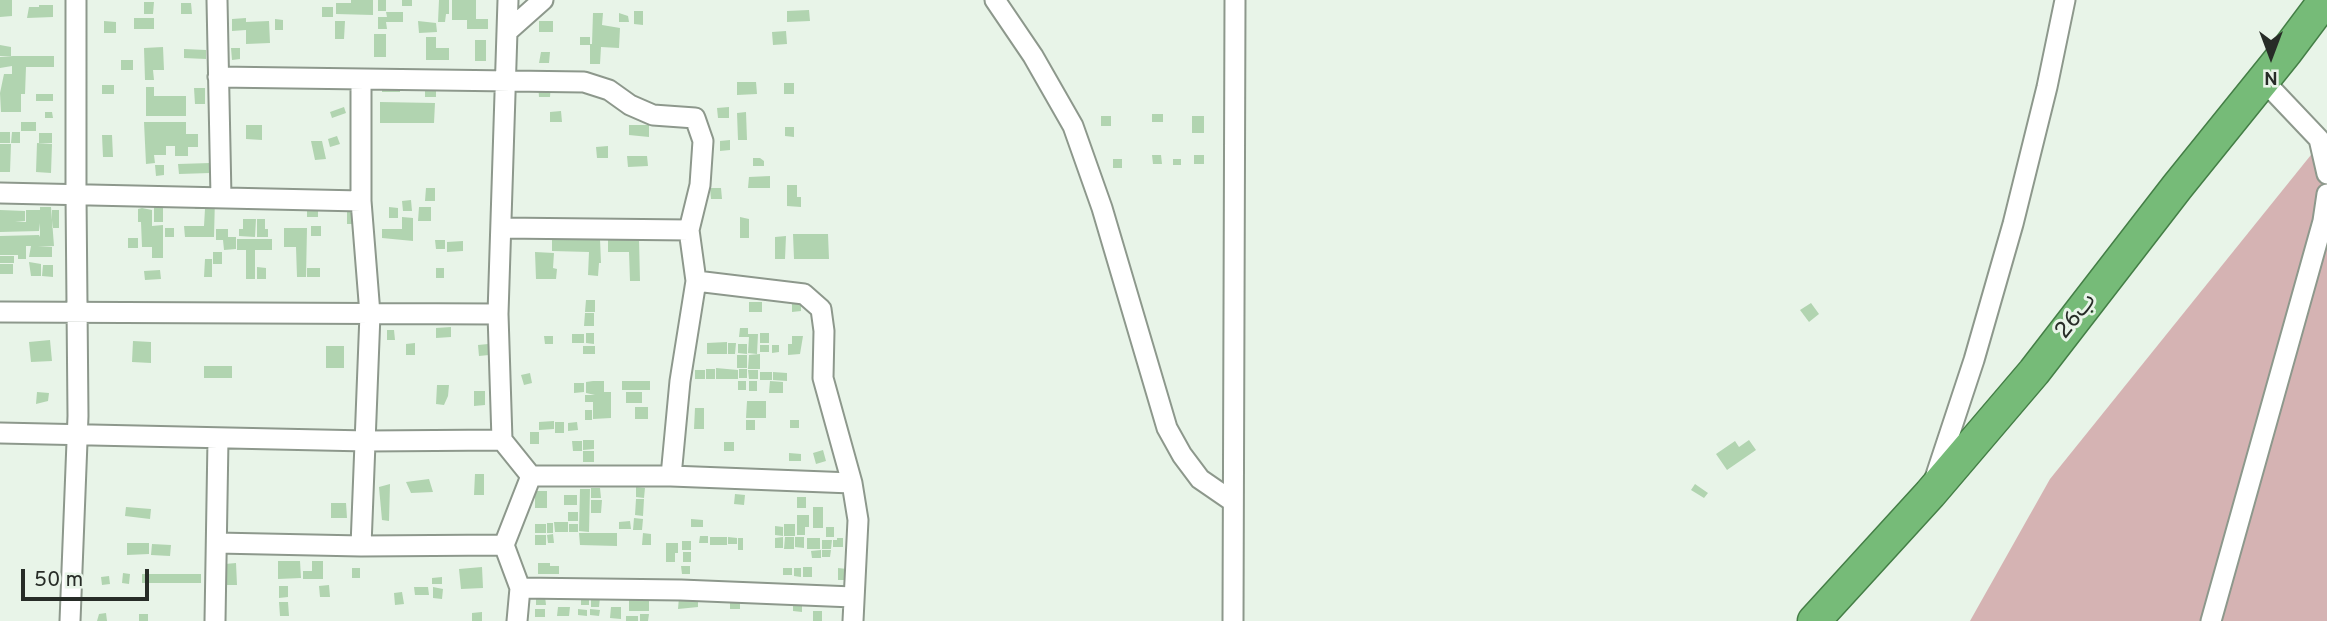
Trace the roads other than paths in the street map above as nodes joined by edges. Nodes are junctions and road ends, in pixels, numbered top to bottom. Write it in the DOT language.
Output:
graph roads {
  1 [pos="76,0"];
  2 [pos="217,0"];
  3 [pos="508,0"];
  4 [pos="543,0"];
  5 [pos="995,0"];
  6 [pos="1235,0"];
  7 [pos="2065,0"];
  8 [pos="2325,0"];
  9 [pos="507,32"];
  10 [pos="218,77"];
  11 [pos="2263,80"];
  12 [pos="361,81"];
  13 [pos="506,82"];
  14 [pos="2327,174"];
  15 [pos="0,194"];
  16 [pos="76,194"];
  17 [pos="2327,194"];
  18 [pos="221,197"];
  19 [pos="361,201"];
  20 [pos="501,228"];
  21 [pos="689,230"];
  22 [pos="696,281"];
  23 [pos="0,312"];
  24 [pos="77,313"];
  25 [pos="370,314"];
  26 [pos="498,314"];
  27 [pos="0,433"];
  28 [pos="78,434"];
  29 [pos="218,439"];
  30 [pos="502,440"];
  31 [pos="367,442"];
  32 [pos="531,475"];
  33 [pos="671,476"];
  34 [pos="852,484"];
  35 [pos="1930,494"];
  36 [pos="1232,501"];
  37 [pos="217,543"];
  38 [pos="504,545"];
  39 [pos="361,546"];
  40 [pos="520,588"];
  41 [pos="853,597"];
  42 [pos="70,621"];
  43 [pos="215,621"];
  44 [pos="517,621"];
  45 [pos="853,621"];
  46 [pos="1233,621"];
  47 [pos="1814,621"];
  48 [pos="2211,621"];
  1 -- 16 [label="street"];
  2 -- 10 [label="street"];
  3 -- 9 [label="street"];
  4 -- 9 [label="street"];
  5 -- 36 [label="street"];
  6 -- 36 [label="street"];
  7 -- 35 [label="street"];
  8 -- 11 [label="highway, 26ب"];
  9 -- 13 [label="street"];
  10 -- 12 [label="street"];
  10 -- 18 [label="street"];
  11 -- 14 [label="street"];
  11 -- 35 [label="highway, 26ب"];
  12 -- 13 [label="street"];
  12 -- 19 [label="street"];
  13 -- 20 [label="street"];
  13 -- 21 [label="street"];
  15 -- 16 [label="street"];
  16 -- 18 [label="street"];
  16 -- 24 [label="street"];
  17 -- 48 [label="street"];
  18 -- 19 [label="street"];
  19 -- 25 [label="street"];
  20 -- 21 [label="street"];
  20 -- 26 [label="street"];
  21 -- 22 [label="street"];
  22 -- 33 [label="street"];
  22 -- 34 [label="street"];
  23 -- 24 [label="street"];
  24 -- 25 [label="street"];
  24 -- 28 [label="street"];
  25 -- 26 [label="street"];
  25 -- 31 [label="street"];
  26 -- 30 [label="street"];
  27 -- 28 [label="street"];
  28 -- 29 [label="street"];
  28 -- 42 [label="street"];
  29 -- 31 [label="street"];
  29 -- 37 [label="street"];
  30 -- 31 [label="street"];
  30 -- 32 [label="street"];
  31 -- 39 [label="street"];
  32 -- 33 [label="street"];
  32 -- 38 [label="street"];
  33 -- 34 [label="street"];
  34 -- 41 [label="street"];
  35 -- 47 [label="highway, 26ب"];
  36 -- 46 [label="street"];
  37 -- 39 [label="street"];
  37 -- 43 [label="street"];
  38 -- 39 [label="street"];
  38 -- 40 [label="street"];
  40 -- 41 [label="street"];
  40 -- 44 [label="street"];
  41 -- 45 [label="street"];
}
